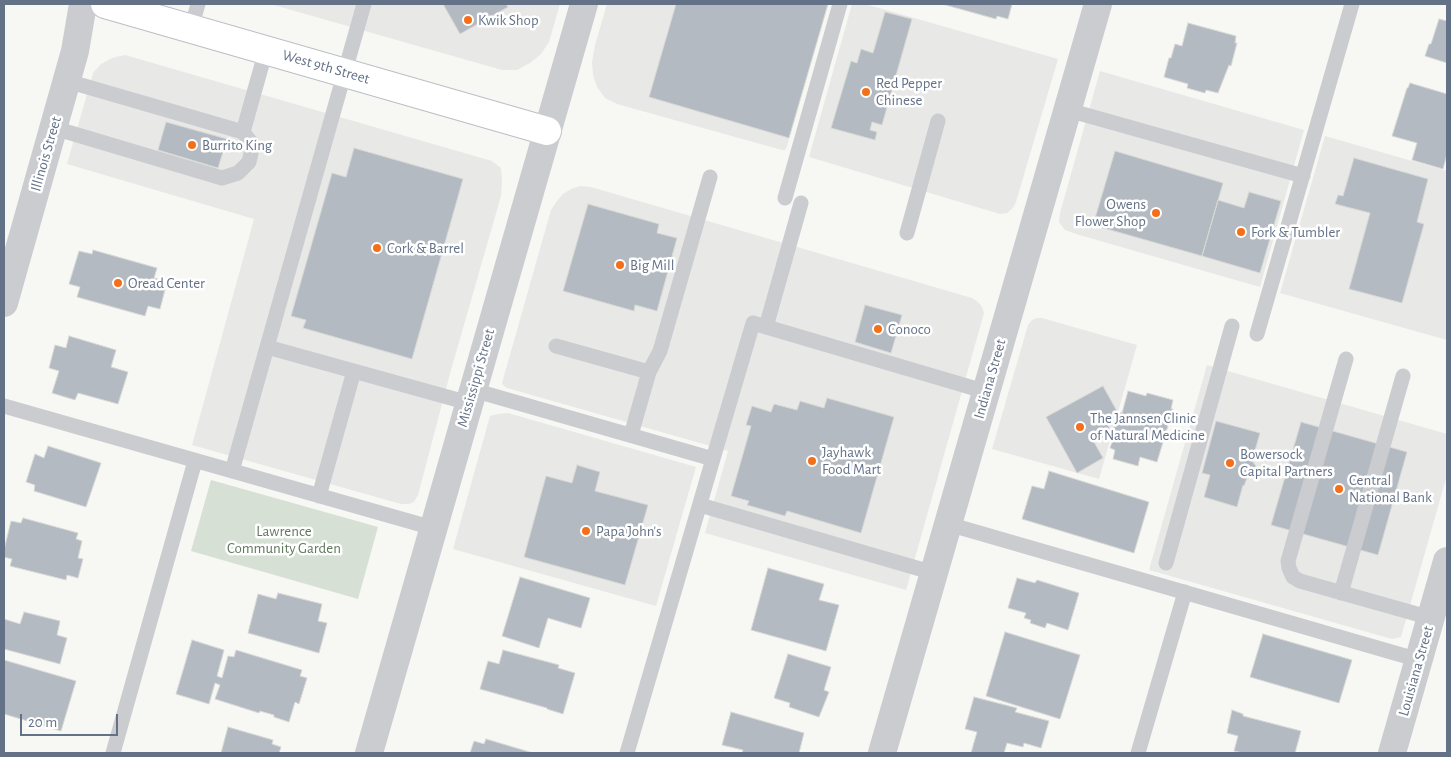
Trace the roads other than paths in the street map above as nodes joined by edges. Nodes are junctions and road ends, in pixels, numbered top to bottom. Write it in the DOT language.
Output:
graph roads {
  1 [pos="83,4"];
  2 [pos="106,4"];
  3 [pos="364,4"];
  4 [pos="584,4"];
  5 [pos="840,4"];
  6 [pos="1098,4"];
  7 [pos="1352,4"];
  8 [pos="194,16"];
  9 [pos="266,50"];
  10 [pos="345,73"];
  11 [pos="67,81"];
  12 [pos="1068,110"];
  13 [pos="938,121"];
  14 [pos="54,128"];
  15 [pos="547,131"];
  16 [pos="243,132"];
  17 [pos="1303,176"];
  18 [pos="710,177"];
  19 [pos="785,198"];
  20 [pos="801,203"];
  21 [pos="906,233"];
  22 [pos="4,303"];
  23 [pos="1232,326"];
  24 [pos="766,327"];
  25 [pos="1257,334"];
  26 [pos="556,346"];
  27 [pos="267,347"];
  28 [pos="1346,359"];
  29 [pos="354,371"];
  30 [pos="649,372"];
  31 [pos="1403,376"];
  32 [pos="986,392"];
  33 [pos="471,396"];
  34 [pos="4,406"];
  35 [pos="631,435"];
  36 [pos="713,459"];
  37 [pos="195,461"];
  38 [pos="232,471"];
  39 [pos="319,496"];
  40 [pos="700,505"];
  41 [pos="948,524"];
  42 [pos="433,528"];
  43 [pos="1166,563"];
  44 [pos="934,572"];
  45 [pos="1445,575"];
  46 [pos="1185,592"];
  47 [pos="1341,593"];
  48 [pos="1431,618"];
  49 [pos="1419,660"];
  50 [pos="113,753"];
  51 [pos="368,753"];
  52 [pos="627,753"];
  53 [pos="882,753"];
  54 [pos="1138,753"];
  55 [pos="1392,753"];
  1 -- 11 [label="street, Illinois Street"];
  2 -- 8 [label="main road, West 9th Street"];
  3 -- 10 [label="lane"];
  4 -- 15 [label="street, Mississippi Street"];
  5 -- 19 [label="lane"];
  6 -- 12 [label="street, Indiana Street"];
  7 -- 17 [label="lane"];
  8 -- 9 [label="main road, West 9th Street"];
  9 -- 10 [label="main road, West 9th Street"];
  9 -- 16 [label="lane"];
  10 -- 15 [label="main road, West 9th Street"];
  10 -- 27 [label="lane"];
  11 -- 14 [label="street, Illinois Street"];
  11 -- 16 [label="lane"];
  12 -- 17 [label="lane"];
  12 -- 32 [label="street, Indiana Street"];
  13 -- 21 [label="lane"];
  14 -- 16 [label="lane"];
  14 -- 22 [label="street, Illinois Street"];
  15 -- 33 [label="street, Mississippi Street"];
  17 -- 25 [label="lane"];
  18 -- 30 [label="lane"];
  20 -- 24 [label="lane"];
  23 -- 43 [label="lane"];
  24 -- 32 [label="lane"];
  24 -- 36 [label="lane"];
  26 -- 30 [label="lane"];
  27 -- 29 [label="lane"];
  27 -- 38 [label="lane"];
  28 -- 47 [label="lane"];
  29 -- 33 [label="lane"];
  29 -- 39 [label="lane"];
  30 -- 35 [label="lane"];
  31 -- 47 [label="lane"];
  32 -- 41 [label="street, Indiana Street"];
  33 -- 35 [label="lane"];
  33 -- 42 [label="street, Mississippi Street"];
  34 -- 37 [label="lane"];
  35 -- 36 [label="lane"];
  36 -- 40 [label="lane"];
  37 -- 38 [label="lane"];
  37 -- 50 [label="lane"];
  38 -- 39 [label="lane"];
  39 -- 42 [label="lane"];
  40 -- 44 [label="lane"];
  40 -- 52 [label="lane"];
  41 -- 44 [label="street, Indiana Street"];
  41 -- 46 [label="lane"];
  42 -- 51 [label="street, Mississippi Street"];
  44 -- 53 [label="street, Indiana Street"];
  45 -- 48 [label="street, Louisiana Street"];
  46 -- 49 [label="lane"];
  46 -- 54 [label="lane"];
  47 -- 48 [label="lane"];
  48 -- 49 [label="street, Louisiana Street"];
  49 -- 55 [label="street, Louisiana Street"];
}
